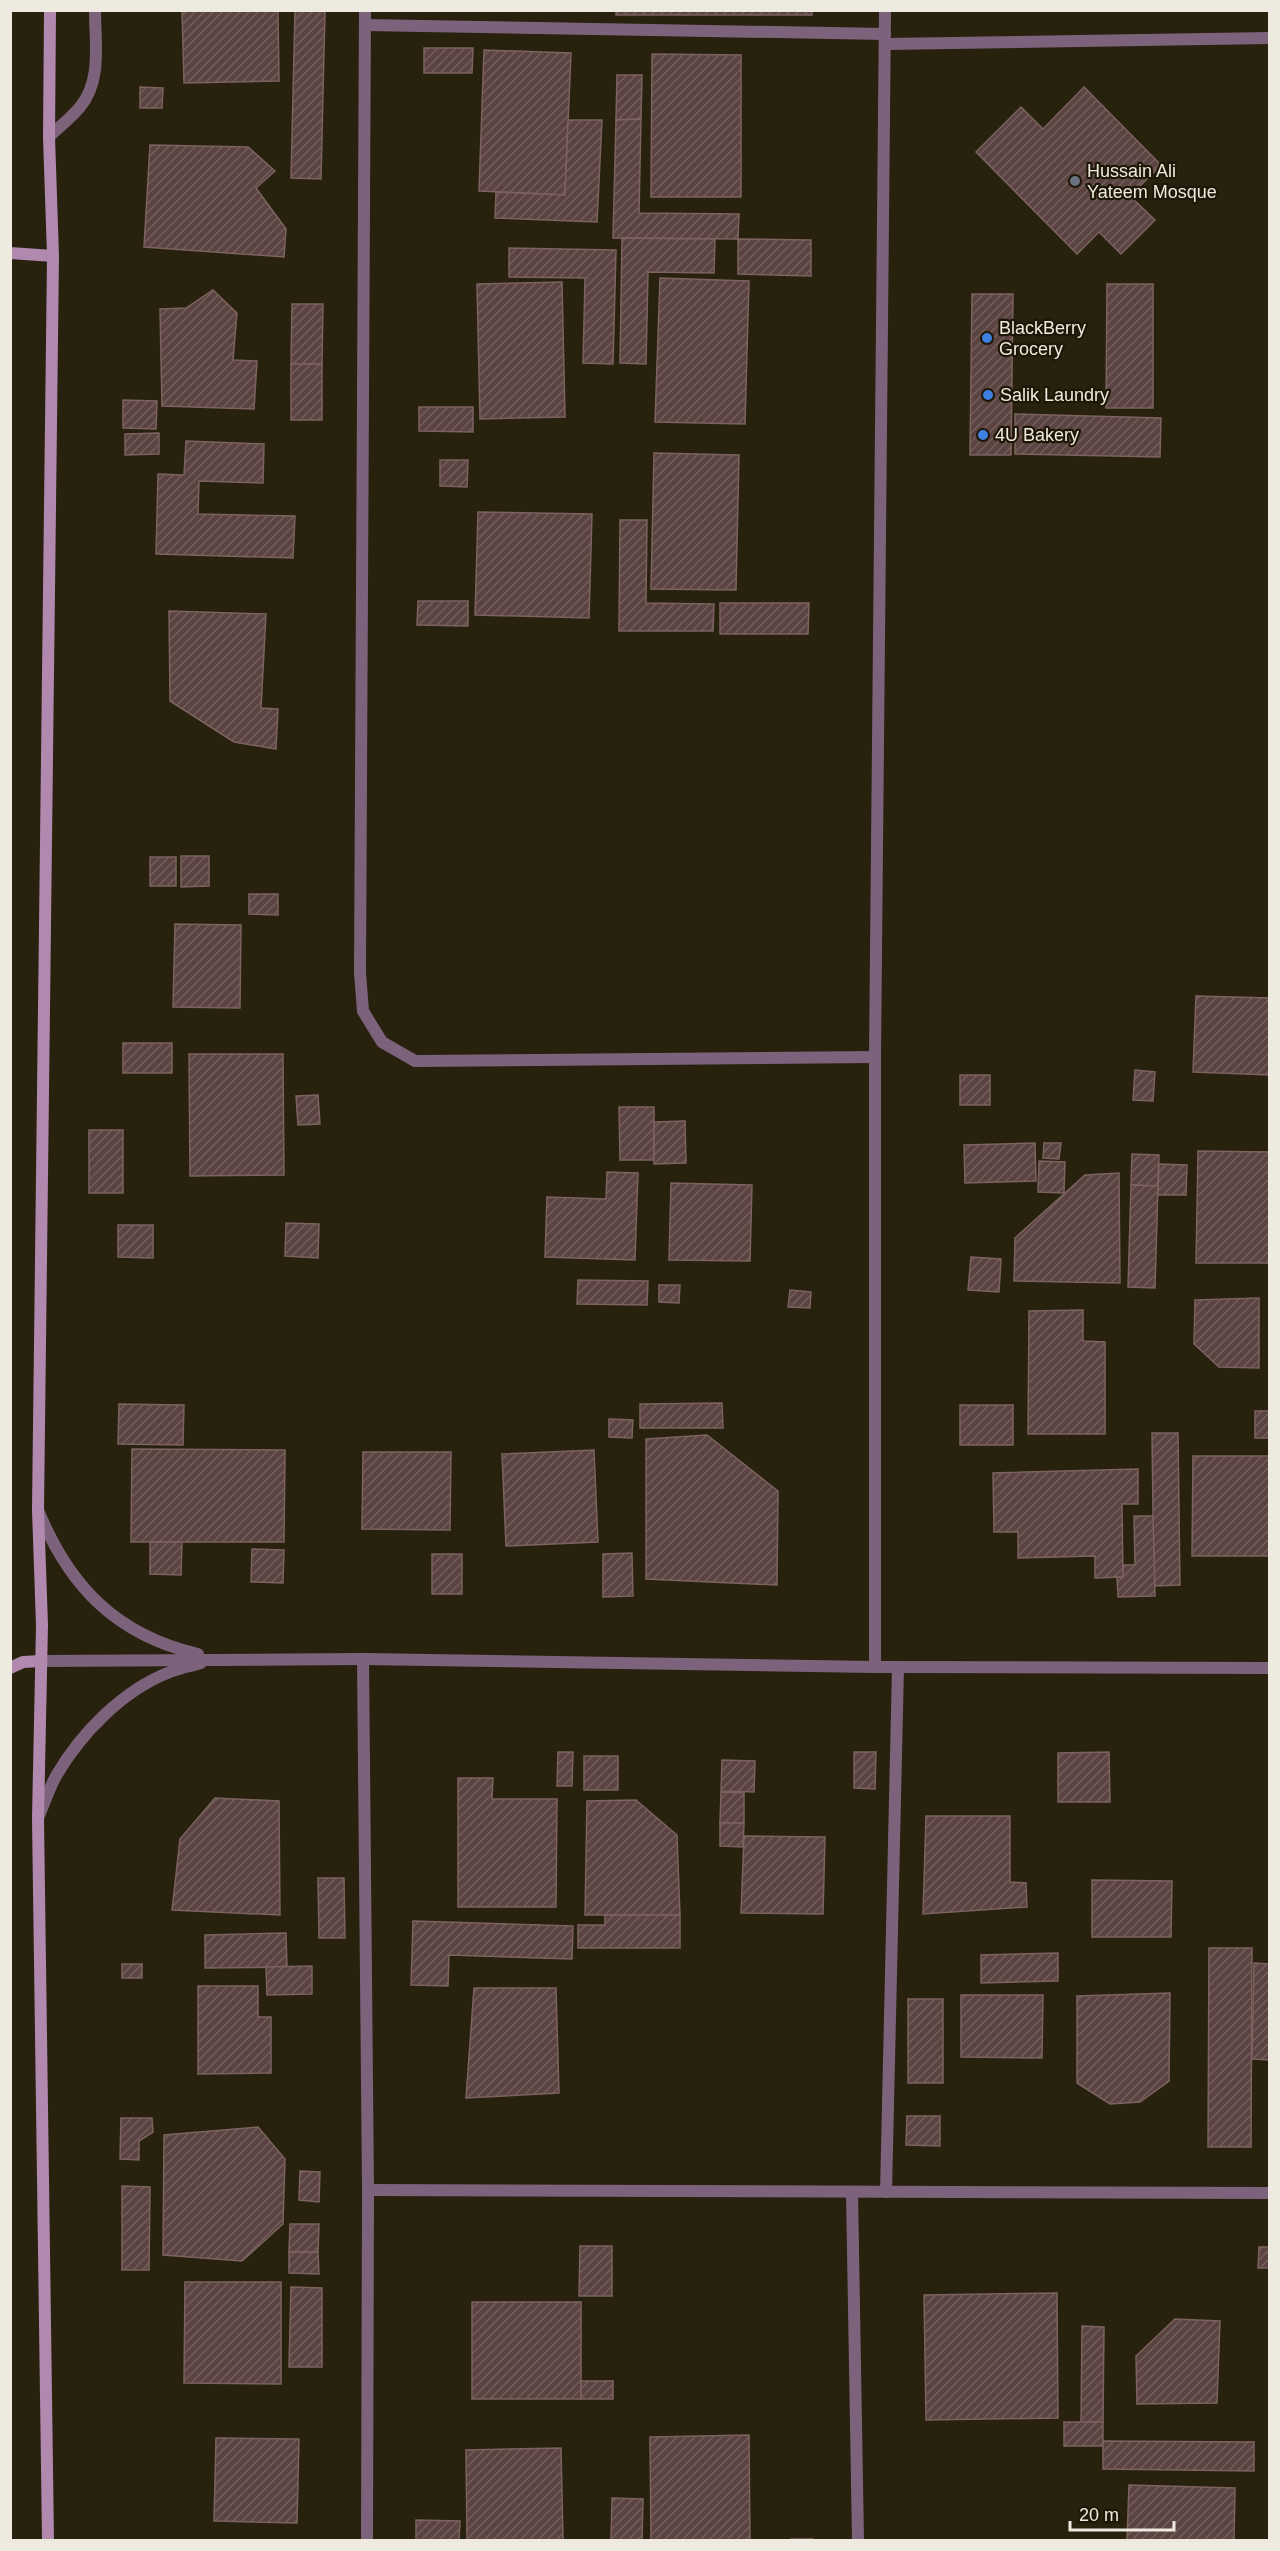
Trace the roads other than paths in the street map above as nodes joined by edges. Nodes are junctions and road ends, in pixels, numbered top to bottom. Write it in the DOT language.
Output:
graph roads {
  1 [pos="50,10"];
  2 [pos="95,10"];
  3 [pos="365,10"];
  4 [pos="885,10"];
  5 [pos="365,25"];
  6 [pos="1269,38"];
  7 [pos="885,39"];
  8 [pos="49,137"];
  9 [pos="10,253"];
  10 [pos="53,256"];
  11 [pos="875,1057"];
  12 [pos="38,1510"];
  13 [pos="217,1659"];
  14 [pos="363,1659"];
  15 [pos="41,1661"];
  16 [pos="875,1667"];
  17 [pos="898,1667"];
  18 [pos="10,1668"];
  19 [pos="1269,1668"];
  20 [pos="38,1818"];
  21 [pos="368,2190"];
  22 [pos="852,2192"];
  23 [pos="886,2192"];
  24 [pos="1269,2193"];
  25 [pos="48,2541"];
  26 [pos="367,2541"];
  27 [pos="858,2541"];
  1 -- 8 [label="main road"];
  2 -- 8 [label="street"];
  3 -- 5 [label="street"];
  4 -- 7 [label="street"];
  5 -- 7 [label="street"];
  5 -- 11 [label="street"];
  6 -- 7 [label="street"];
  7 -- 11 [label="street"];
  8 -- 10 [label="main road"];
  9 -- 10 [label="main road"];
  10 -- 12 [label="main road"];
  11 -- 16 [label="street"];
  12 -- 13 [label="street"];
  12 -- 15 [label="main road"];
  13 -- 14 [label="street"];
  13 -- 15 [label="street"];
  13 -- 20 [label="street"];
  14 -- 16 [label="street"];
  14 -- 21 [label="street"];
  15 -- 18 [label="main road"];
  15 -- 20 [label="main road"];
  16 -- 17 [label="street"];
  17 -- 19 [label="street"];
  17 -- 23 [label="street"];
  20 -- 25 [label="main road"];
  21 -- 22 [label="street"];
  21 -- 26 [label="street"];
  22 -- 23 [label="street"];
  22 -- 27 [label="street"];
  23 -- 24 [label="street"];
}
